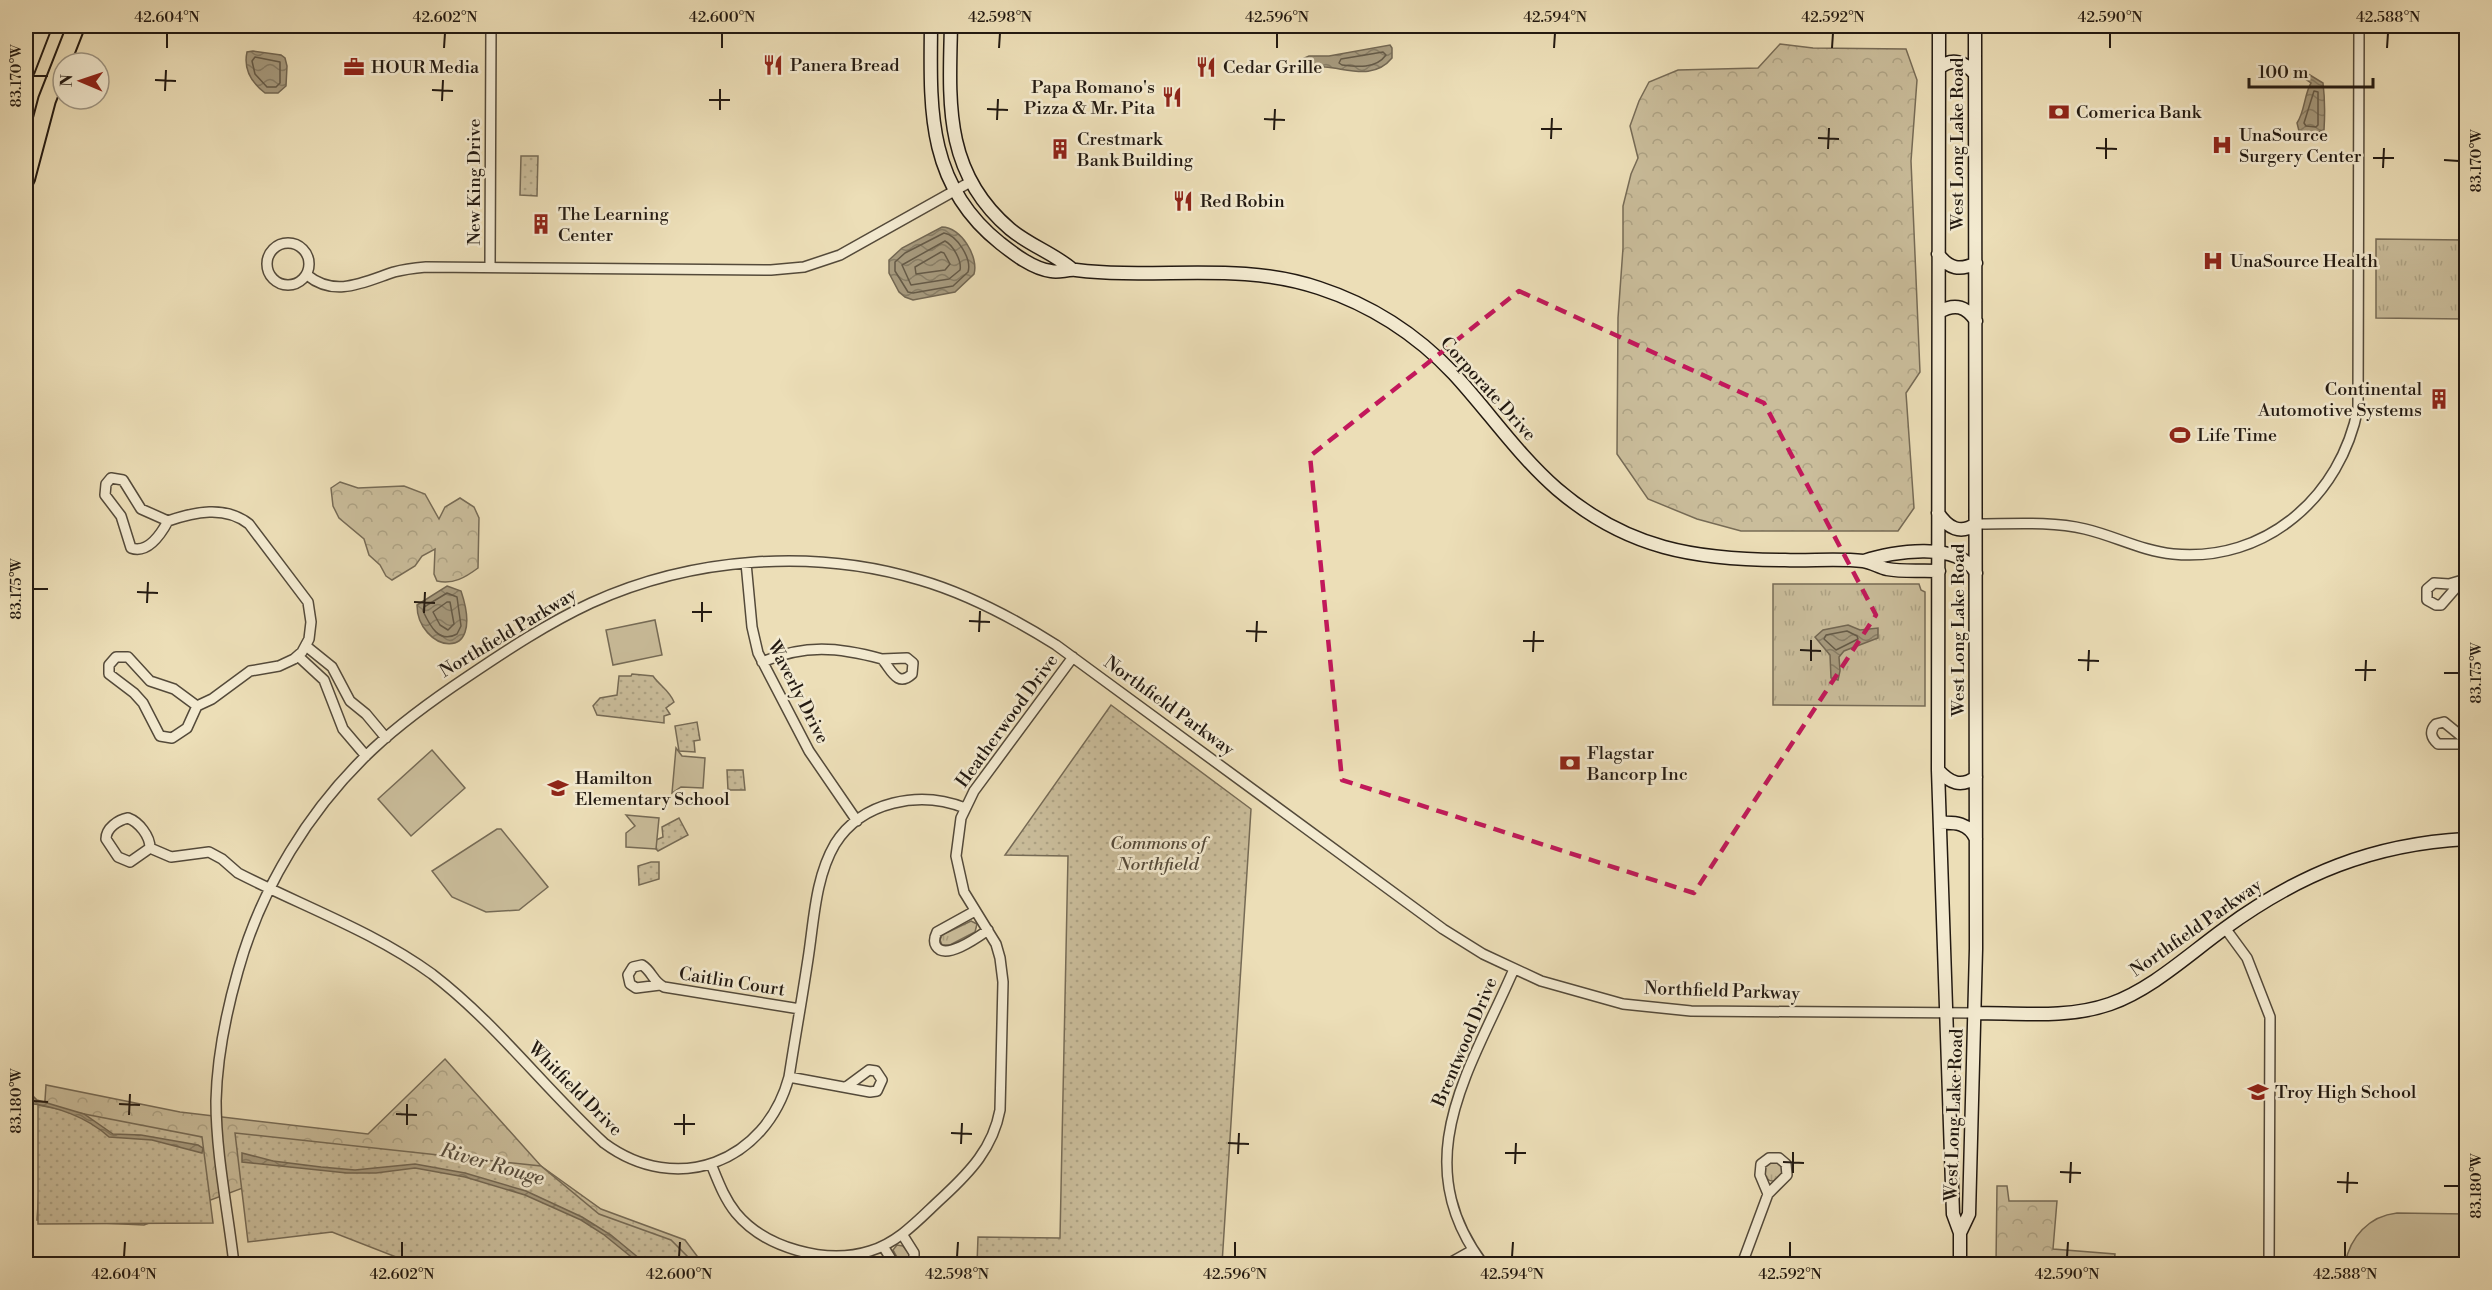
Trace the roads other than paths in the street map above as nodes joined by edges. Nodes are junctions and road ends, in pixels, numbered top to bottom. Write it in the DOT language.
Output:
graph roads {
  1 [pos="43,26"];
  2 [pos="76,26"];
  3 [pos="491,26"];
  4 [pos="931,26"];
  5 [pos="951,26"];
  6 [pos="1939,26"];
  7 [pos="1975,26"];
  8 [pos="2360,26"];
  9 [pos="1939,68"];
  10 [pos="26,70"];
  11 [pos="1975,74"];
  12 [pos="26,179"];
  13 [pos="972,181"];
  14 [pos="956,190"];
  15 [pos="1023,238"];
  16 [pos="1013,253"];
  17 [pos="1938,254"];
  18 [pos="1976,263"];
  19 [pos="490,267"];
  20 [pos="1072,269"];
  21 [pos="307,275"];
  22 [pos="1939,312"];
  23 [pos="1976,321"];
  24 [pos="1938,513"];
  25 [pos="168,521"];
  26 [pos="1976,524"];
  27 [pos="1938,553"];
  28 [pos="1864,561"];
  29 [pos="746,563"];
  30 [pos="1939,571"];
  31 [pos="1976,574"];
  32 [pos="302,652"];
  33 [pos="1073,657"];
  34 [pos="882,659"];
  35 [pos="762,663"];
  36 [pos="197,706"];
  37 [pos="386,738"];
  38 [pos="366,756"];
  39 [pos="1938,770"];
  40 [pos="1976,777"];
  41 [pos="965,808"];
  42 [pos="857,821"];
  43 [pos="1940,823"];
  44 [pos="2466,839"];
  45 [pos="1976,840"];
  46 [pos="150,848"];
  47 [pos="270,888"];
  48 [pos="975,911"];
  49 [pos="2225,928"];
  50 [pos="988,930"];
  51 [pos="1514,969"];
  52 [pos="660,985"];
  53 [pos="800,1010"];
  54 [pos="1975,1012"];
  55 [pos="1946,1013"];
  56 [pos="789,1077"];
  57 [pos="846,1087"];
  58 [pos="1951,1137"];
  59 [pos="1972,1142"];
  60 [pos="711,1164"];
  61 [pos="1768,1194"];
  62 [pos="1960,1233"];
  63 [pos="902,1234"];
  64 [pos="884,1246"];
  65 [pos="1473,1250"];
  66 [pos="234,1264"];
  67 [pos="894,1264"];
  68 [pos="914,1264"];
  69 [pos="1448,1264"];
  70 [pos="1483,1264"];
  71 [pos="1742,1264"];
  72 [pos="1960,1264"];
  73 [pos="2269,1264"];
  1 -- 10 [label="highway"];
  2 -- 12 [label="highway"];
  3 -- 19 [label="street, New King Drive"];
  4 -- 14 [label="main road, Corporate Drive"];
  5 -- 13 [label="main road, Corporate Drive"];
  6 -- 9 [label="main road, West Long Lake Road"];
  7 -- 11 [label="main road, West Long Lake Road"];
  8 -- 26 [label="street"];
  9 -- 11 [label="main road"];
  9 -- 17 [label="main road, West Long Lake Road"];
  11 -- 18 [label="main road, West Long Lake Road"];
  13 -- 14 [label="street, New King Drive"];
  13 -- 15 [label="main road, Corporate Drive"];
  14 -- 16 [label="main road, Corporate Drive"];
  14 -- 19 [label="street, New King Drive"];
  15 -- 16 [label="main road"];
  15 -- 20 [label="main road, Corporate Drive"];
  16 -- 20 [label="main road, Corporate Drive"];
  17 -- 18 [label="main road"];
  17 -- 22 [label="main road, West Long Lake Road"];
  18 -- 23 [label="main road, West Long Lake Road"];
  19 -- 21 [label="street"];
  20 -- 28 [label="main road, Corporate Drive"];
  21 -- 21 [label="street"];
  22 -- 23 [label="main road"];
  22 -- 24 [label="main road, West Long Lake Road"];
  23 -- 26 [label="main road, West Long Lake Road"];
  24 -- 26 [label="main road"];
  24 -- 27 [label="main road, West Long Lake Road"];
  25 -- 25 [label="street"];
  25 -- 32 [label="street"];
  26 -- 31 [label="main road, West Long Lake Road"];
  27 -- 28 [label="main road, Corporate Drive"];
  27 -- 30 [label="main road, West Long Lake Road"];
  27 -- 31 [label="main road, Corporate Drive"];
  28 -- 30 [label="main road, Corporate Drive"];
  29 -- 33 [label="street, Northfield Parkway"];
  29 -- 35 [label="street, Waverly Drive"];
  29 -- 37 [label="street, Northfield Parkway"];
  30 -- 39 [label="main road, West Long Lake Road"];
  31 -- 40 [label="main road, West Long Lake Road"];
  32 -- 36 [label="street"];
  32 -- 37 [label="street"];
  32 -- 38 [label="street"];
  33 -- 41 [label="street, Heatherwood Drive"];
  33 -- 51 [label="street, Northfield Parkway"];
  34 -- 35 [label="street"];
  35 -- 42 [label="street, Waverly Drive"];
  36 -- 36 [label="street"];
  37 -- 38 [label="street, Northfield Parkway"];
  38 -- 47 [label="street, Northfield Parkway"];
  39 -- 40 [label="main road"];
  39 -- 43 [label="main road, West Long Lake Road"];
  40 -- 45 [label="main road, West Long Lake Road"];
  41 -- 42 [label="street, Whitfield Drive"];
  41 -- 48 [label="street, Heatherwood Drive"];
  42 -- 53 [label="street, Whitfield Drive"];
  43 -- 45 [label="main road"];
  43 -- 55 [label="main road, West Long Lake Road"];
  44 -- 49 [label="main road, Northfield Parkway"];
  45 -- 54 [label="main road, West Long Lake Road"];
  46 -- 46 [label="street"];
  46 -- 47 [label="street, Whitfield Drive"];
  47 -- 60 [label="street, Whitfield Drive"];
  47 -- 66 [label="street, Northfield Parkway"];
  48 -- 50 [label="street, Heatherwood Drive"];
  48 -- 50 [label="street"];
  49 -- 54 [label="main road, Northfield Parkway"];
  49 -- 73 [label="street"];
  50 -- 63 [label="street, Heatherwood Drive"];
  51 -- 55 [label="street, Northfield Parkway"];
  51 -- 65 [label="street, Brentwood Drive"];
  52 -- 53 [label="street, Caitlin Court"];
  53 -- 56 [label="street, Whitfield Drive"];
  54 -- 55 [label="street, Northfield Parkway"];
  54 -- 59 [label="main road, West Long Lake Road"];
  55 -- 58 [label="main road, West Long Lake Road"];
  56 -- 57 [label="street"];
  56 -- 60 [label="street, Whitfield Drive"];
  58 -- 59 [label="main road"];
  58 -- 62 [label="main road, West Long Lake Road"];
  59 -- 62 [label="main road, West Long Lake Road"];
  60 -- 64 [label="street, Heatherwood Drive"];
  61 -- 71 [label="street"];
  62 -- 72 [label="main road, West Long Lake Road"];
  63 -- 64 [label="street, Heatherwood Drive"];
  63 -- 68 [label="street"];
  64 -- 67 [label="street"];
  65 -- 69 [label="street"];
  65 -- 70 [label="street, Brentwood Drive"];
}
